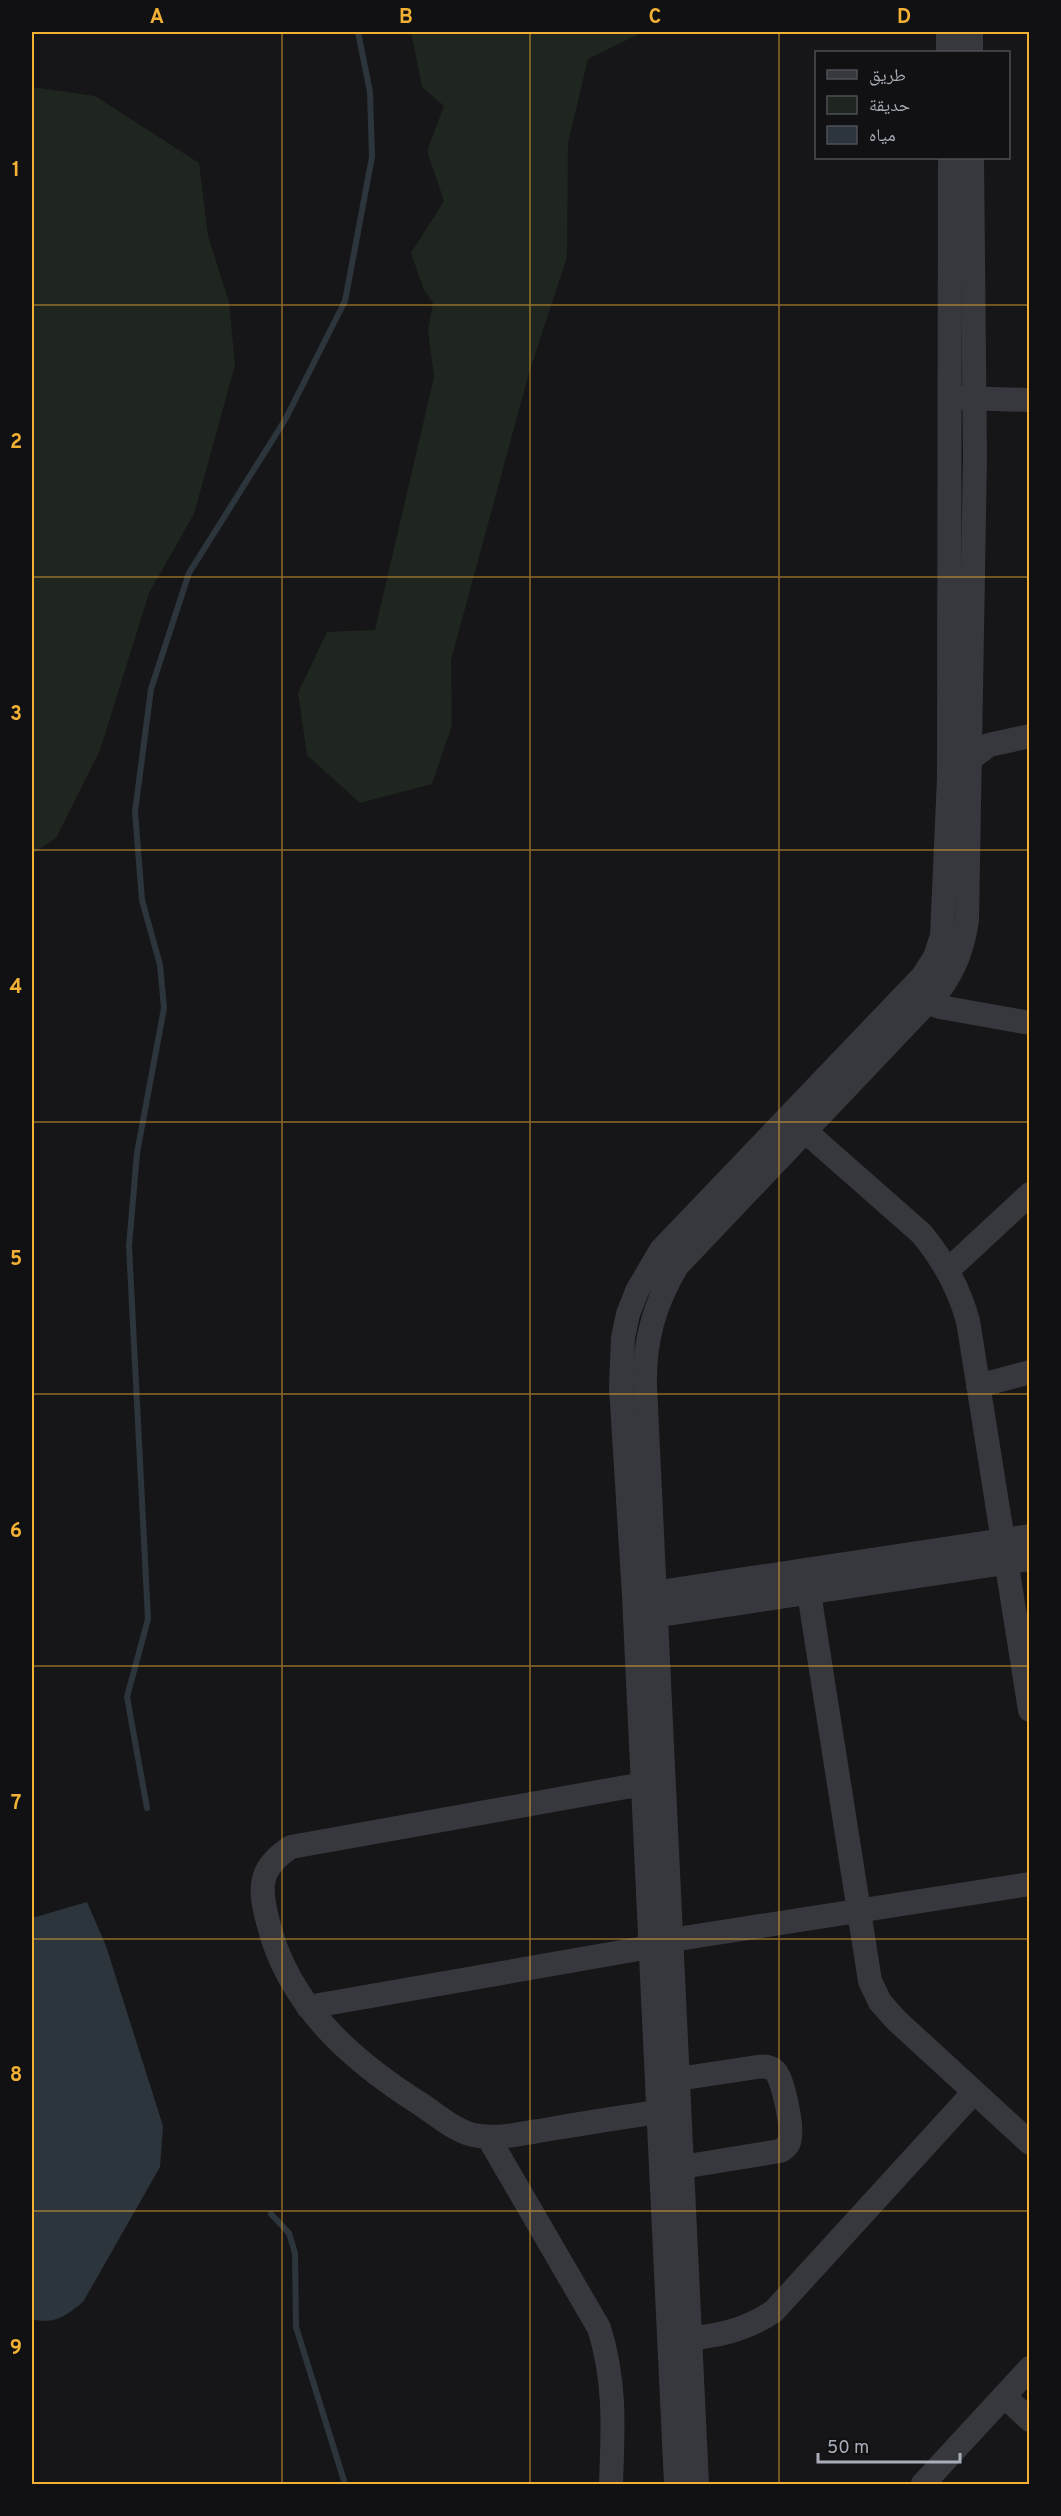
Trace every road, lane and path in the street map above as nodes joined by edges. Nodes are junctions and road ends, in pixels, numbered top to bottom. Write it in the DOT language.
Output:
graph roads {
  1 [pos="948,32"];
  2 [pos="971,32"];
  3 [pos="948,51"];
  4 [pos="971,51"];
  5 [pos="950,159"];
  6 [pos="972,159"];
  7 [pos="950,398"];
  8 [pos="974,399"];
  9 [pos="1029,400"];
  10 [pos="1029,736"];
  11 [pos="970,757"];
  12 [pos="949,778"];
  13 [pos="917,998"];
  14 [pos="1029,1023"];
  15 [pos="805,1131"];
  16 [pos="1029,1194"];
  17 [pos="948,1270"];
  18 [pos="1029,1372"];
  19 [pos="978,1386"];
  20 [pos="1029,1536"];
  21 [pos="1013,1554"];
  22 [pos="809,1593"];
  23 [pos="645,1606"];
  24 [pos="1029,1710"];
  25 [pos="643,1784"];
  26 [pos="1029,1884"];
  27 [pos="858,1911"];
  28 [pos="661,1943"];
  29 [pos="308,2007"];
  30 [pos="678,2079"];
  31 [pos="975,2092"];
  32 [pos="658,2112"];
  33 [pos="488,2137"];
  34 [pos="1029,2143"];
  35 [pos="682,2167"];
  36 [pos="680,2340"];
  37 [pos="1029,2368"];
  38 [pos="1007,2393"];
  39 [pos="1029,2408"];
  40 [pos="1029,2420"];
  41 [pos="611,2484"];
  42 [pos="676,2484"];
  43 [pos="697,2484"];
  44 [pos="923,2484"];
  1 -- 3 [label="street"];
  2 -- 4 [label="street"];
  5 -- 7 [label="street"];
  6 -- 8 [label="street"];
  7 -- 8 [label="street"];
  7 -- 12 [label="street"];
  8 -- 9 [label="street"];
  8 -- 11 [label="street"];
  10 -- 11 [label="street"];
  11 -- 12 [label="street"];
  11 -- 13 [label="street"];
  12 -- 13 [label="street"];
  13 -- 14 [label="street"];
  13 -- 15 [label="street"];
  13 -- 23 [label="street"];
  15 -- 17 [label="street"];
  15 -- 23 [label="street"];
  16 -- 17 [label="street"];
  17 -- 19 [label="street"];
  18 -- 19 [label="street"];
  19 -- 21 [label="street"];
  20 -- 21 [label="street"];
  21 -- 22 [label="street"];
  21 -- 23 [label="street"];
  21 -- 24 [label="street"];
  22 -- 23 [label="street"];
  22 -- 27 [label="street"];
  23 -- 25 [label="street"];
  23 -- 28 [label="street"];
  25 -- 28 [label="street"];
  25 -- 29 [label="street"];
  26 -- 27 [label="street"];
  27 -- 28 [label="street"];
  27 -- 31 [label="street"];
  28 -- 29 [label="street"];
  28 -- 30 [label="street"];
  28 -- 32 [label="street"];
  29 -- 33 [label="street"];
  30 -- 35 [label="street"];
  30 -- 35 [label="street"];
  31 -- 34 [label="street"];
  31 -- 36 [label="street"];
  32 -- 33 [label="street"];
  32 -- 36 [label="street"];
  33 -- 41 [label="street"];
  35 -- 36 [label="street"];
  36 -- 42 [label="street"];
  36 -- 43 [label="street"];
  37 -- 38 [label="street"];
  38 -- 39 [label="street"];
  38 -- 40 [label="street"];
  38 -- 44 [label="street"];
}
